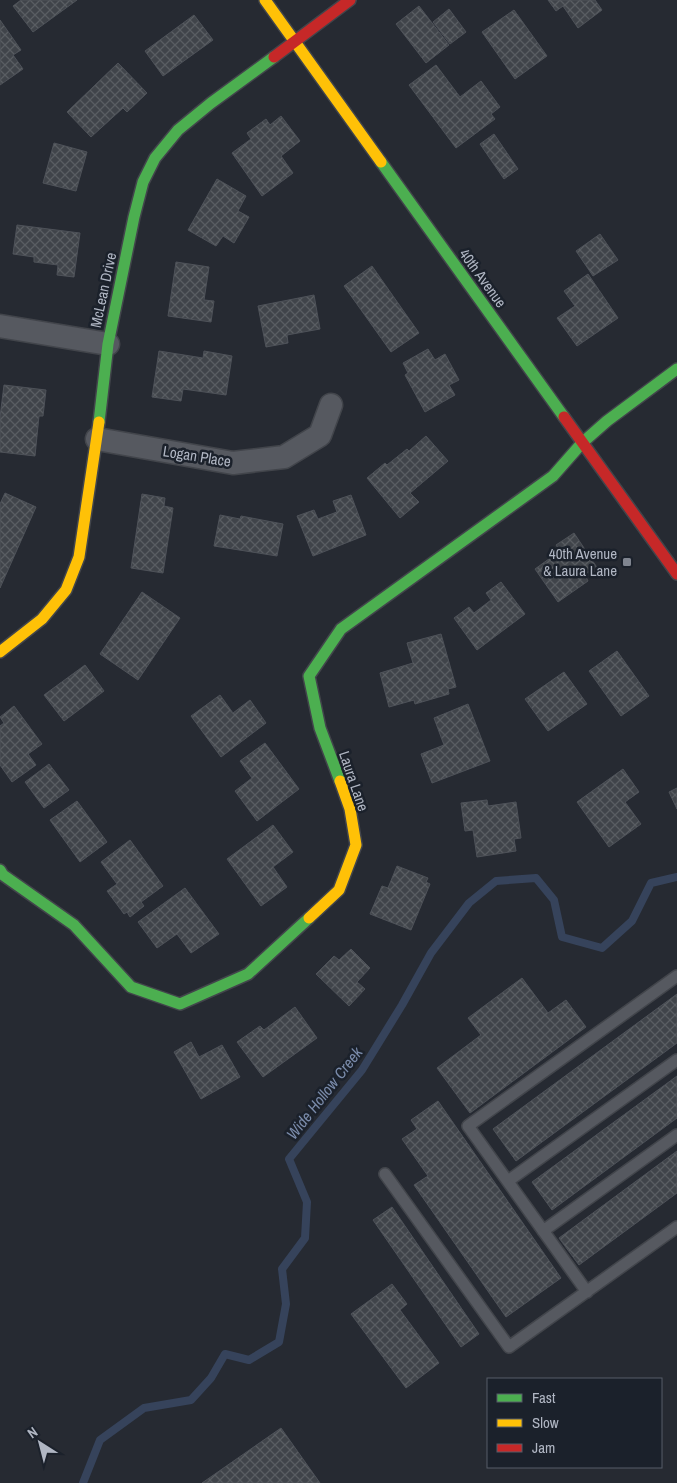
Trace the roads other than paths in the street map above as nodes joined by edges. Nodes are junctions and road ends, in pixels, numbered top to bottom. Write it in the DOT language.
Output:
graph roads {
  1 [pos="265,0"];
  2 [pos="350,0"];
  3 [pos="294,41"];
  4 [pos="0,326"];
  5 [pos="108,344"];
  6 [pos="677,369"];
  7 [pos="331,405"];
  8 [pos="97,439"];
  9 [pos="582,443"];
  10 [pos="677,574"];
  11 [pos="0,652"];
  12 [pos="0,870"];
  13 [pos="677,976"];
  14 [pos="677,1060"];
  15 [pos="677,1135"];
  16 [pos="385,1174"];
  17 [pos="508,1181"];
  18 [pos="677,1227"];
  19 [pos="543,1231"];
  20 [pos="587,1292"];
  1 -- 3 [label="street, 40th Avenue"];
  2 -- 3 [label="street, McLean Drive"];
  3 -- 5 [label="street, McLean Drive"];
  3 -- 9 [label="street, 40th Avenue"];
  4 -- 5 [label="street"];
  5 -- 8 [label="street, McLean Drive"];
  6 -- 9 [label="street, Laura Lane"];
  7 -- 8 [label="street, Logan Place"];
  8 -- 11 [label="street, McLean Drive"];
  9 -- 10 [label="street, 40th Avenue"];
  9 -- 12 [label="street, Laura Lane"];
  13 -- 17 [label="lane"];
  14 -- 17 [label="lane"];
  15 -- 19 [label="lane"];
  16 -- 20 [label="lane"];
  17 -- 19 [label="lane"];
  18 -- 20 [label="lane"];
  19 -- 20 [label="lane"];
}
